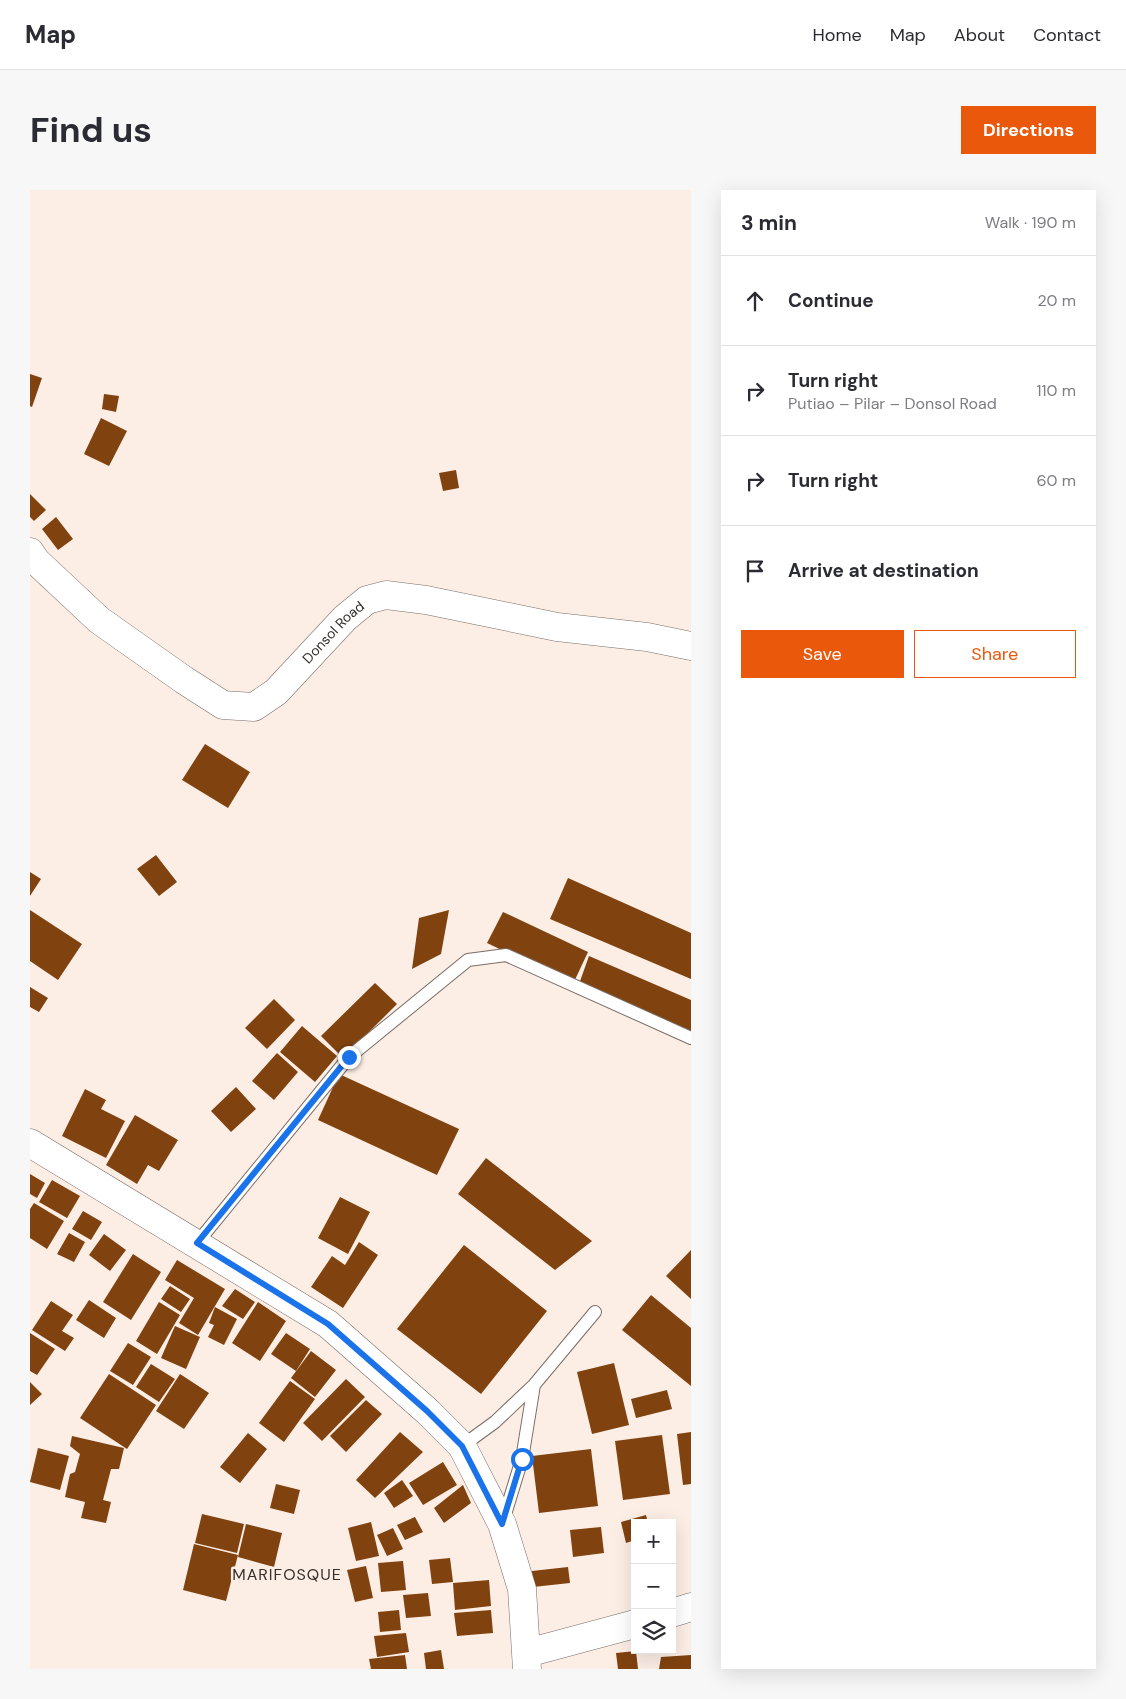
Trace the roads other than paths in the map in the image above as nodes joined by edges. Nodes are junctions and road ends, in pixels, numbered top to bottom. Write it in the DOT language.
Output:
graph roads {
  1 [pos="33,556"];
  2 [pos="691,646"];
  3 [pos="691,1038"];
  4 [pos="30,1143"];
  5 [pos="197,1243"];
  6 [pos="595,1312"];
  7 [pos="534,1384"];
  8 [pos="462,1446"];
  9 [pos="502,1524"];
  10 [pos="691,1607"];
  11 [pos="676,1612"];
  12 [pos="631,1625"];
  13 [pos="527,1661"];
  1 -- 2 [label="main road, Donsol Road"];
  3 -- 5 [label="lane"];
  4 -- 5 [label="main road"];
  5 -- 8 [label="main road"];
  6 -- 7 [label="lane"];
  7 -- 8 [label="lane"];
  7 -- 9 [label="lane"];
  8 -- 9 [label="main road"];
  9 -- 13 [label="main road"];
  10 -- 11 [label="main road"];
  12 -- 13 [label="main road"];
}
